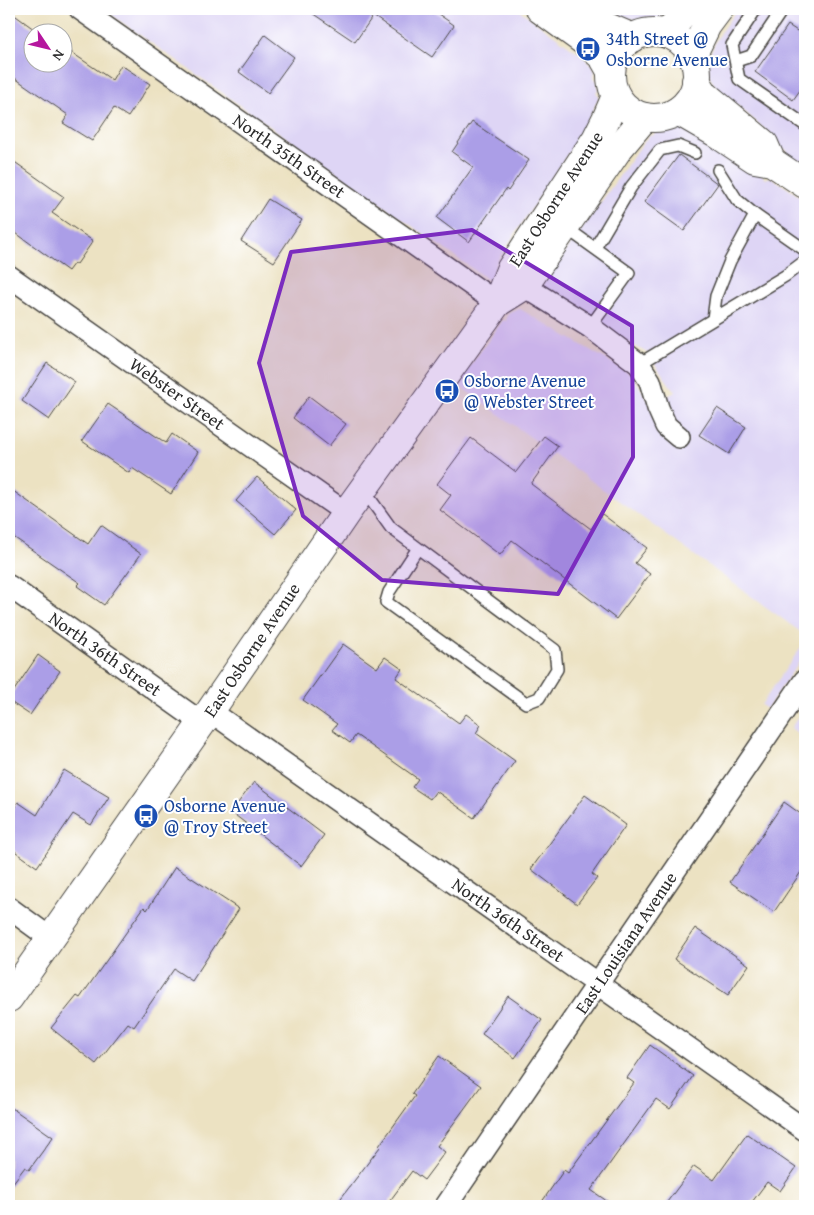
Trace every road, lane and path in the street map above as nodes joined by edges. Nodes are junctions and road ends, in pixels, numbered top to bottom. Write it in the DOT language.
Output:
graph roads {
  1 [pos="80,9"];
  2 [pos="540,9"];
  3 [pos="578,9"];
  4 [pos="687,9"];
  5 [pos="719,9"];
  6 [pos="756,9"];
  7 [pos="780,9"];
  8 [pos="666,34"];
  9 [pos="633,38"];
  10 [pos="736,61"];
  11 [pos="694,68"];
  12 [pos="613,83"];
  13 [pos="678,111"];
  14 [pos="645,117"];
  15 [pos="805,126"];
  16 [pos="695,153"];
  17 [pos="772,162"];
  18 [pos="718,170"];
  19 [pos="805,184"];
  20 [pos="755,215"];
  21 [pos="565,227"];
  22 [pos="595,248"];
  23 [pos="805,250"];
  24 [pos="805,261"];
  25 [pos="9,276"];
  26 [pos="524,286"];
  27 [pos="498,303"];
  28 [pos="712,319"];
  29 [pos="590,326"];
  30 [pos="639,364"];
  31 [pos="679,437"];
  32 [pos="363,489"];
  33 [pos="346,512"];
  34 [pos="418,548"];
  35 [pos="9,586"];
  36 [pos="805,680"];
  37 [pos="206,717"];
  38 [pos="9,908"];
  39 [pos="50,938"];
  40 [pos="598,984"];
  41 [pos="9,998"];
  42 [pos="805,1130"];
  43 [pos="446,1206"];
  1 -- 27 [label="street, North 35th Street"];
  2 -- 12 [label="street"];
  3 -- 9 [label="street"];
  4 -- 8 [label="street"];
  5 -- 11 [label="street"];
  6 -- 10 [label="lane"];
  7 -- 10 [label="lane"];
  8 -- 9 [label="street"];
  8 -- 11 [label="street"];
  9 -- 12 [label="street"];
  10 -- 15 [label="lane"];
  11 -- 13 [label="street"];
  11 -- 17 [label="street"];
  12 -- 14 [label="street"];
  12 -- 27 [label="street, East Osborne Avenue"];
  13 -- 14 [label="street"];
  13 -- 17 [label="street"];
  14 -- 21 [label="street, East Osborne Avenue"];
  16 -- 22 [label="lane"];
  17 -- 19 [label="street"];
  18 -- 20 [label="lane"];
  20 -- 23 [label="lane"];
  20 -- 28 [label="lane"];
  21 -- 22 [label="lane"];
  21 -- 26 [label="street, East Osborne Avenue"];
  22 -- 29 [label="lane"];
  24 -- 28 [label="lane"];
  25 -- 33 [label="street, Webster Street"];
  26 -- 27 [label="street, East Osborne Avenue"];
  26 -- 29 [label="street"];
  27 -- 32 [label="street, East Osborne Avenue"];
  28 -- 30 [label="lane"];
  29 -- 30 [label="street"];
  30 -- 31 [label="street"];
  32 -- 33 [label="street, East Osborne Avenue"];
  32 -- 34 [label="lane"];
  33 -- 37 [label="street, East Osborne Avenue"];
  34 -- 34 [label="lane"];
  35 -- 37 [label="street, North 36th Street"];
  36 -- 40 [label="street, East Louisiana Avenue"];
  37 -- 39 [label="street, East Osborne Avenue"];
  37 -- 40 [label="street, North 36th Street"];
  38 -- 39 [label="street"];
  39 -- 41 [label="street, East Osborne Avenue"];
  40 -- 42 [label="street, North 36th Street"];
  40 -- 43 [label="street, East Louisiana Avenue"];
}
